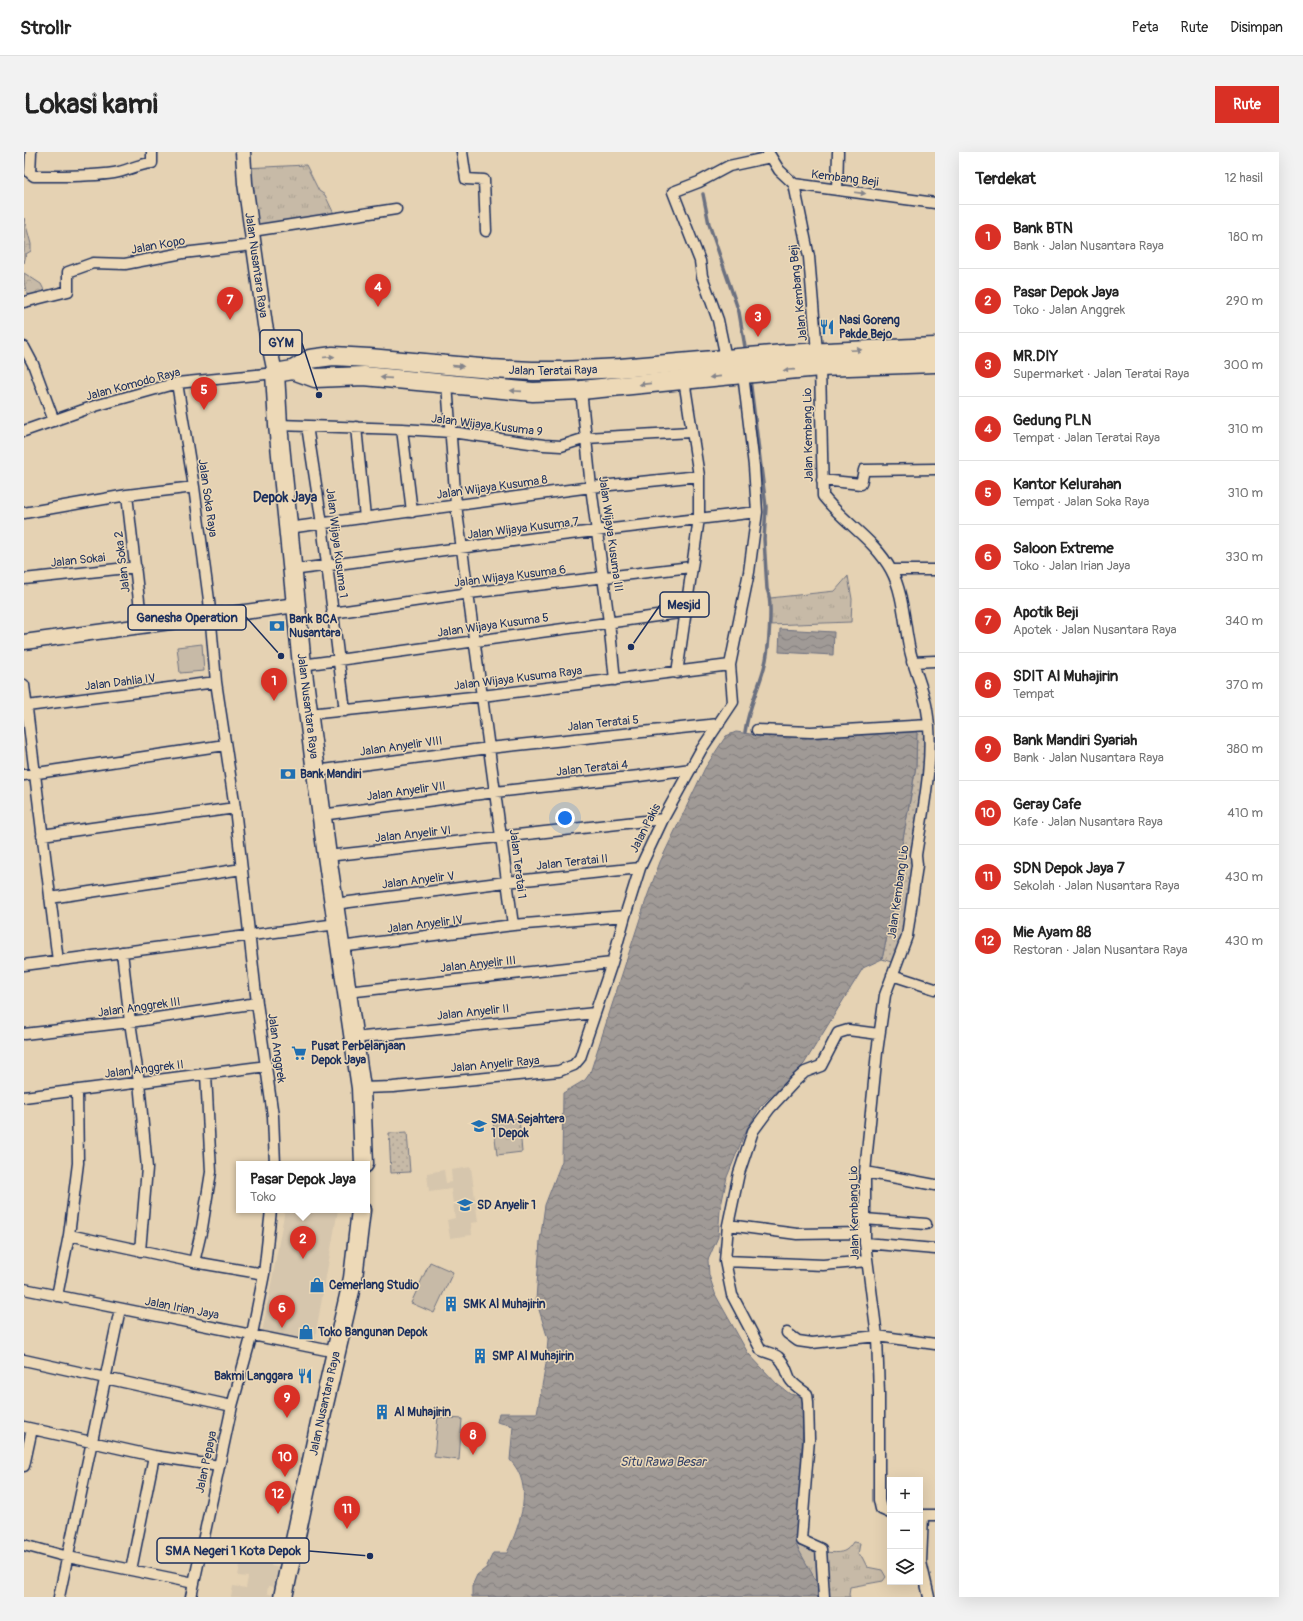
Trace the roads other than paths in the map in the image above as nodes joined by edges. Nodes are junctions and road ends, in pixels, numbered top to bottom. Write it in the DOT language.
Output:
graph roads {
  1 [pos="31,152"];
  2 [pos="152,152"];
  3 [pos="242,152"];
  4 [pos="462,152"];
  5 [pos="838,152"];
  6 [pos="769,154"];
  7 [pos="794,184"];
  8 [pos="837,190"];
  9 [pos="935,203"];
  10 [pos="396,209"];
  11 [pos="486,231"];
  12 [pos="253,238"];
  13 [pos="24,302"];
  14 [pos="24,347"];
  15 [pos="935,347"];
  16 [pos="905,355"];
  17 [pos="818,360"];
  18 [pos="935,363"];
  19 [pos="746,365"];
  20 [pos="294,370"];
  21 [pos="683,371"];
  22 [pos="275,373"];
  23 [pos="176,384"];
  24 [pos="447,384"];
  25 [pos="581,390"];
  26 [pos="54,421"];
  27 [pos="278,425"];
  28 [pos="307,426"];
  29 [pos="356,427"];
  30 [pos="402,429"];
  31 [pos="24,431"];
  32 [pos="451,432"];
  33 [pos="691,432"];
  34 [pos="586,438"];
  35 [pos="935,469"];
  36 [pos="699,476"];
  37 [pos="822,480"];
  38 [pos="194,487"];
  39 [pos="591,487"];
  40 [pos="127,495"];
  41 [pos="456,505"];
  42 [pos="412,512"];
  43 [pos="756,512"];
  44 [pos="24,514"];
  45 [pos="364,518"];
  46 [pos="699,518"];
  47 [pos="322,524"];
  48 [pos="288,528"];
  49 [pos="597,532"];
  50 [pos="462,548"];
  51 [pos="327,566"];
  52 [pos="136,567"];
  53 [pos="691,567"];
  54 [pos="292,570"];
  55 [pos="891,570"];
  56 [pos="935,570"];
  57 [pos="604,578"];
  58 [pos="24,579"];
  59 [pos="469,593"];
  60 [pos="296,605"];
  61 [pos="686,612"];
  62 [pos="332,613"];
  63 [pos="211,616"];
  64 [pos="610,622"];
  65 [pos="142,627"];
  66 [pos="474,641"];
  67 [pos="24,642"];
  68 [pos="338,659"];
  69 [pos="935,661"];
  70 [pos="912,662"];
  71 [pos="302,665"];
  72 [pos="730,665"];
  73 [pos="677,673"];
  74 [pos="615,680"];
  75 [pos="216,682"];
  76 [pos="24,685"];
  77 [pos="482,696"];
  78 [pos="26,706"];
  79 [pos="345,710"];
  80 [pos="309,714"];
  81 [pos="719,724"];
  82 [pos="929,725"];
  83 [pos="756,730"];
  84 [pos="225,745"];
  85 [pos="489,748"];
  86 [pos="691,769"];
  87 [pos="316,771"];
  88 [pos="35,773"];
  89 [pos="24,775"];
  90 [pos="495,792"];
  91 [pos="235,808"];
  92 [pos="321,815"];
  93 [pos="662,819"];
  94 [pos="42,835"];
  95 [pos="501,838"];
  96 [pos="327,856"];
  97 [pos="640,868"];
  98 [pos="242,869"];
  99 [pos="506,882"];
  100 [pos="50,898"];
  101 [pos="334,904"];
  102 [pos="624,916"];
  103 [pos="337,924"];
  104 [pos="513,925"];
  105 [pos="249,935"];
  106 [pos="340,947"];
  107 [pos="122,952"];
  108 [pos="58,961"];
  109 [pos="612,963"];
  110 [pos="24,965"];
  111 [pos="892,975"];
  112 [pos="935,989"];
  113 [pos="347,992"];
  114 [pos="257,1003"];
  115 [pos="595,1013"];
  116 [pos="130,1022"];
  117 [pos="24,1034"];
  118 [pos="880,1034"];
  119 [pos="354,1038"];
  120 [pos="267,1066"];
  121 [pos="206,1074"];
  122 [pos="140,1082"];
  123 [pos="361,1088"];
  124 [pos="77,1091"];
  125 [pos="24,1097"];
  126 [pos="275,1161"];
  127 [pos="364,1161"];
  128 [pos="865,1172"];
  129 [pos="935,1185"];
  130 [pos="271,1213"];
  131 [pos="361,1213"];
  132 [pos="865,1219"];
  133 [pos="728,1224"];
  134 [pos="926,1224"];
  135 [pos="865,1233"];
  136 [pos="69,1235"];
  137 [pos="865,1243"];
  138 [pos="935,1250"];
  139 [pos="140,1251"];
  140 [pos="726,1261"];
  141 [pos="867,1261"];
  142 [pos="194,1262"];
  143 [pos="264,1274"];
  144 [pos="24,1289"];
  145 [pos="57,1296"];
  146 [pos="120,1309"];
  147 [pos="787,1333"];
  148 [pos="252,1334"];
  149 [pos="877,1336"];
  150 [pos="935,1344"];
  151 [pos="336,1352"];
  152 [pos="24,1360"];
  153 [pos="105,1378"];
  154 [pos="232,1406"];
  155 [pos="28,1428"];
  156 [pos="93,1441"];
  157 [pos="154,1456"];
  158 [pos="24,1466"];
  159 [pos="219,1466"];
  160 [pos="887,1512"];
  161 [pos="923,1515"];
  162 [pos="935,1515"];
  163 [pos="24,1545"];
  164 [pos="921,1549"];
  165 [pos="68,1557"];
  166 [pos="131,1570"];
  167 [pos="194,1583"];
  168 [pos="59,1597"];
  169 [pos="191,1597"];
  170 [pos="283,1597"];
  171 [pos="824,1597"];
  172 [pos="930,1597"];
  1 -- 2 [label="street"];
  3 -- 12 [label="street, Jalan Nusantara Raya"];
  4 -- 11 [label="street"];
  5 -- 8 [label="street"];
  6 -- 7 [label="street, Kembang Beji"];
  6 -- 19 [label="street"];
  7 -- 8 [label="street, Kembang Beji"];
  7 -- 17 [label="street, Jalan Kembang Beji"];
  8 -- 9 [label="street, Kembang Beji, one-way"];
  10 -- 12 [label="street, Jalan Kopo"];
  12 -- 13 [label="street, Jalan Kopo"];
  12 -- 22 [label="street, Jalan Nusantara Raya"];
  14 -- 26 [label="street"];
  15 -- 16 [label="highway"];
  16 -- 17 [label="highway, Jalan Teratai Raya"];
  16 -- 18 [label="highway"];
  17 -- 19 [label="highway, Jalan Teratai Raya"];
  17 -- 37 [label="street, Jalan Kembang Lio"];
  19 -- 21 [label="highway, Jalan Teratai Raya"];
  19 -- 43 [label="street"];
  20 -- 21 [label="highway, Jalan Teratai Raya, one-way"];
  20 -- 22 [label="highway, Jalan Teratai Raya"];
  24 -- 20 [label="highway, Jalan Teratai Raya, one-way"];
  21 -- 25 [label="highway, Jalan Teratai Raya, one-way"];
  21 -- 33 [label="street"];
  22 -- 23 [label="street, Jalan Komodo Raya"];
  22 -- 27 [label="highway, Jalan Nusantara Raya"];
  23 -- 26 [label="street, Jalan Komodo Raya"];
  23 -- 38 [label="street, Jalan Soka Raya"];
  25 -- 24 [label="highway, Jalan Teratai Raya, one-way"];
  24 -- 32 [label="street, Jalan Teratai 1"];
  25 -- 34 [label="street, Jalan Wijaya Kusuma III"];
  26 -- 31 [label="street, Jalan Komodo Raya"];
  27 -- 28 [label="street, Jalan Wijaya Kusuma 9"];
  27 -- 48 [label="highway, Jalan Nusantara Raya"];
  28 -- 29 [label="street, Jalan Wijaya Kusuma 9"];
  28 -- 47 [label="street, Jalan Wijaya Kusuma 1"];
  29 -- 30 [label="street, Jalan Wijaya Kusuma 9"];
  29 -- 45 [label="street"];
  30 -- 32 [label="street, Jalan Wijaya Kusuma 9"];
  30 -- 42 [label="street"];
  32 -- 34 [label="street, Jalan Wijaya Kusuma 9"];
  32 -- 41 [label="street, Jalan Teratai 1"];
  33 -- 34 [label="street, Jalan Wijaya Kusuma 9"];
  33 -- 36 [label="street"];
  34 -- 39 [label="street, Jalan Wijaya Kusuma III"];
  35 -- 37 [label="street"];
  36 -- 39 [label="street, Jalan Wijaya Kusuma 8"];
  36 -- 46 [label="street"];
  37 -- 55 [label="street, Jalan Kembang Lio"];
  38 -- 40 [label="street"];
  38 -- 63 [label="street, Jalan Soka Raya"];
  39 -- 41 [label="street, Jalan Wijaya Kusuma 8"];
  39 -- 49 [label="street, Jalan Wijaya Kusuma III"];
  40 -- 44 [label="street"];
  40 -- 52 [label="street, Jalan Soka 2"];
  41 -- 42 [label="street, Jalan Wijaya Kusuma 8"];
  41 -- 50 [label="street, Jalan Teratai 1"];
  42 -- 45 [label="street, Jalan Wijaya Kusuma 8"];
  43 -- 46 [label="street, Jalan Wijaya Kusuma 7"];
  43 -- 72 [label="street"];
  45 -- 47 [label="street, Jalan Wijaya Kusuma 8"];
  46 -- 49 [label="street, Jalan Wijaya Kusuma 7"];
  46 -- 53 [label="street"];
  47 -- 48 [label="street, Jalan Wijaya Kusuma 8"];
  47 -- 51 [label="street, Jalan Wijaya Kusuma 1"];
  48 -- 54 [label="highway, Jalan Nusantara Raya"];
  49 -- 50 [label="street, Jalan Wijaya Kusuma 7"];
  49 -- 57 [label="street, Jalan Wijaya Kusuma III"];
  50 -- 51 [label="street, Jalan Wijaya Kusuma 7"];
  50 -- 59 [label="street, Jalan Teratai 1"];
  51 -- 54 [label="street, Jalan Wijaya Kusuma 7"];
  51 -- 62 [label="street, Jalan Wijaya Kusuma 1"];
  52 -- 58 [label="street, Jalan Sokai"];
  52 -- 65 [label="street, Jalan Soka 2"];
  53 -- 57 [label="street, Jalan Wijaya Kusuma 6"];
  53 -- 61 [label="street"];
  54 -- 60 [label="highway, Jalan Nusantara Raya"];
  55 -- 56 [label="street"];
  55 -- 70 [label="street, Jalan Kembang Lio"];
  57 -- 59 [label="street, Jalan Wijaya Kusuma 6"];
  57 -- 64 [label="street, Jalan Wijaya Kusuma III"];
  59 -- 62 [label="street, Jalan Wijaya Kusuma 6"];
  59 -- 66 [label="street, Jalan Teratai 1"];
  60 -- 63 [label="street"];
  60 -- 71 [label="highway, Jalan Nusantara Raya"];
  61 -- 64 [label="street, Jalan Wijaya Kusuma 5"];
  61 -- 73 [label="street"];
  62 -- 68 [label="street, Jalan Wijaya Kusuma 1"];
  63 -- 65 [label="street"];
  63 -- 75 [label="street, Jalan Soka Raya"];
  64 -- 66 [label="street, Jalan Wijaya Kusuma 5"];
  64 -- 74 [label="street, Jalan Wijaya Kusuma III"];
  65 -- 67 [label="street"];
  66 -- 68 [label="street, Jalan Wijaya Kusuma 5"];
  66 -- 77 [label="street, Jalan Teratai 1"];
  68 -- 71 [label="street, Jalan Wijaya Kusuma 5"];
  68 -- 79 [label="street, Jalan Wijaya Kusuma 1"];
  69 -- 70 [label="street"];
  70 -- 82 [label="street, Jalan Kembang Lio"];
  71 -- 80 [label="highway, Jalan Nusantara Raya"];
  72 -- 73 [label="street, Jalan Wijaya Kusuma Raya"];
  72 -- 81 [label="street, Jalan Pakis"];
  73 -- 74 [label="street, Jalan Wijaya Kusuma Raya"];
  74 -- 77 [label="street, Jalan Wijaya Kusuma Raya"];
  75 -- 78 [label="street, Jalan Dahlia IV"];
  75 -- 84 [label="street, Jalan Soka Raya"];
  76 -- 78 [label="street"];
  77 -- 79 [label="street, Jalan Wijaya Kusuma Raya"];
  77 -- 85 [label="street, Jalan Teratai 1"];
  78 -- 88 [label="street"];
  79 -- 80 [label="street, Jalan Wijaya Kusuma Raya"];
  80 -- 87 [label="highway, Jalan Nusantara Raya"];
  81 -- 85 [label="street, Jalan Teratai 5"];
  81 -- 86 [label="street, Jalan Pakis"];
  82 -- 83 [label="street"];
  82 -- 111 [label="street, Jalan Kembang Lio"];
  84 -- 88 [label="street"];
  84 -- 91 [label="street, Jalan Anggrek"];
  85 -- 87 [label="street, Jalan Anyelir VIII"];
  85 -- 90 [label="street, Jalan Teratai 1"];
  86 -- 90 [label="street, Jalan Teratai 4"];
  86 -- 93 [label="street, Jalan Pakis"];
  87 -- 92 [label="highway, Jalan Nusantara Raya"];
  88 -- 89 [label="street"];
  88 -- 94 [label="street"];
  90 -- 92 [label="street, Jalan Anyelir VII"];
  90 -- 95 [label="street, Jalan Teratai 1"];
  91 -- 94 [label="street"];
  91 -- 98 [label="street, Jalan Anggrek"];
  92 -- 96 [label="highway, Jalan Nusantara Raya"];
  93 -- 95 [label="street, Jalan Anyelir VI"];
  93 -- 97 [label="street, Jalan Pakis"];
  94 -- 100 [label="street"];
  95 -- 96 [label="street, Jalan Anyelir VI"];
  95 -- 99 [label="street, Jalan Teratai 1"];
  96 -- 101 [label="highway, Jalan Nusantara Raya"];
  97 -- 99 [label="street, Jalan Teratai II"];
  97 -- 102 [label="street, Jalan Pakis"];
  98 -- 100 [label="street"];
  98 -- 105 [label="street, Jalan Anggrek"];
  99 -- 101 [label="street, Jalan Anyelir V"];
  99 -- 104 [label="street, Jalan Teratai 1"];
  100 -- 108 [label="street"];
  101 -- 103 [label="highway, Jalan Nusantara Raya"];
  102 -- 104 [label="street"];
  102 -- 109 [label="street, Jalan Pakis"];
  103 -- 105 [label="street"];
  103 -- 106 [label="highway, Jalan Nusantara Raya"];
  104 -- 106 [label="street, Jalan Anyelir IV"];
  105 -- 107 [label="street"];
  105 -- 114 [label="street, Jalan Anggrek"];
  106 -- 113 [label="highway, Jalan Nusantara Raya"];
  107 -- 108 [label="street"];
  107 -- 116 [label="street"];
  108 -- 110 [label="street"];
  109 -- 113 [label="street, Jalan Anyelir III"];
  109 -- 115 [label="street, Jalan Pakis"];
  111 -- 112 [label="street"];
  111 -- 118 [label="street, Jalan Kembang Lio"];
  113 -- 119 [label="highway, Jalan Nusantara Raya"];
  114 -- 116 [label="street, Jalan Anggrek III"];
  114 -- 120 [label="street, Jalan Anggrek"];
  115 -- 119 [label="street, Jalan Anyelir II"];
  115 -- 123 [label="street, Jalan Anyelir Raya"];
  116 -- 117 [label="street, Jalan Anggrek III"];
  116 -- 122 [label="street"];
  118 -- 128 [label="street, Jalan Kembang Lio"];
  118 -- 133 [label="street"];
  119 -- 123 [label="highway, Jalan Nusantara Raya"];
  120 -- 121 [label="street, Jalan Anggrek II"];
  120 -- 126 [label="street, Jalan Anggrek"];
  121 -- 122 [label="street, Jalan Anggrek II"];
  121 -- 142 [label="street"];
  122 -- 124 [label="street, Jalan Anggrek II"];
  122 -- 139 [label="street"];
  123 -- 127 [label="highway, Jalan Nusantara Raya"];
  124 -- 125 [label="street, Jalan Anggrek II"];
  124 -- 136 [label="street"];
  128 -- 129 [label="street"];
  128 -- 132 [label="street, Jalan Kembang Lio"];
  130 -- 143 [label="street"];
  131 -- 151 [label="highway, Jalan Nusantara Raya"];
  132 -- 134 [label="street"];
  132 -- 135 [label="street, Jalan Kembang Lio"];
  133 -- 135 [label="street"];
  133 -- 140 [label="street"];
  135 -- 137 [label="street, Jalan Kembang Lio"];
  136 -- 139 [label="street"];
  136 -- 145 [label="street"];
  137 -- 138 [label="street"];
  137 -- 141 [label="street, Jalan Kembang Lio"];
  139 -- 142 [label="street"];
  140 -- 141 [label="street"];
  140 -- 171 [label="street"];
  141 -- 149 [label="street, Jalan Kembang Lio"];
  142 -- 143 [label="street"];
  143 -- 148 [label="street"];
  144 -- 145 [label="street, Jalan Irian Jaya"];
  145 -- 146 [label="street, Jalan Irian Jaya"];
  146 -- 148 [label="street, Jalan Irian Jaya"];
  146 -- 153 [label="street"];
  147 -- 149 [label="street"];
  148 -- 151 [label="street, Jalan Irian Jaya"];
  148 -- 154 [label="street, Jalan Pepaya"];
  149 -- 150 [label="street"];
  149 -- 160 [label="street, Jalan Kembang Lio"];
  151 -- 170 [label="highway, Jalan Nusantara Raya"];
  152 -- 153 [label="street"];
  153 -- 154 [label="street"];
  153 -- 156 [label="street"];
  154 -- 159 [label="street, Jalan Pepaya"];
  155 -- 156 [label="street"];
  155 -- 158 [label="street"];
  156 -- 157 [label="street"];
  156 -- 165 [label="street"];
  157 -- 159 [label="street"];
  157 -- 166 [label="street"];
  159 -- 167 [label="street, Jalan Pepaya"];
  161 -- 162 [label="street"];
  163 -- 165 [label="street"];
  164 -- 172 [label="street"];
  165 -- 166 [label="street"];
  165 -- 168 [label="street"];
  166 -- 167 [label="street"];
  167 -- 169 [label="street, Jalan Pepaya"];
}
